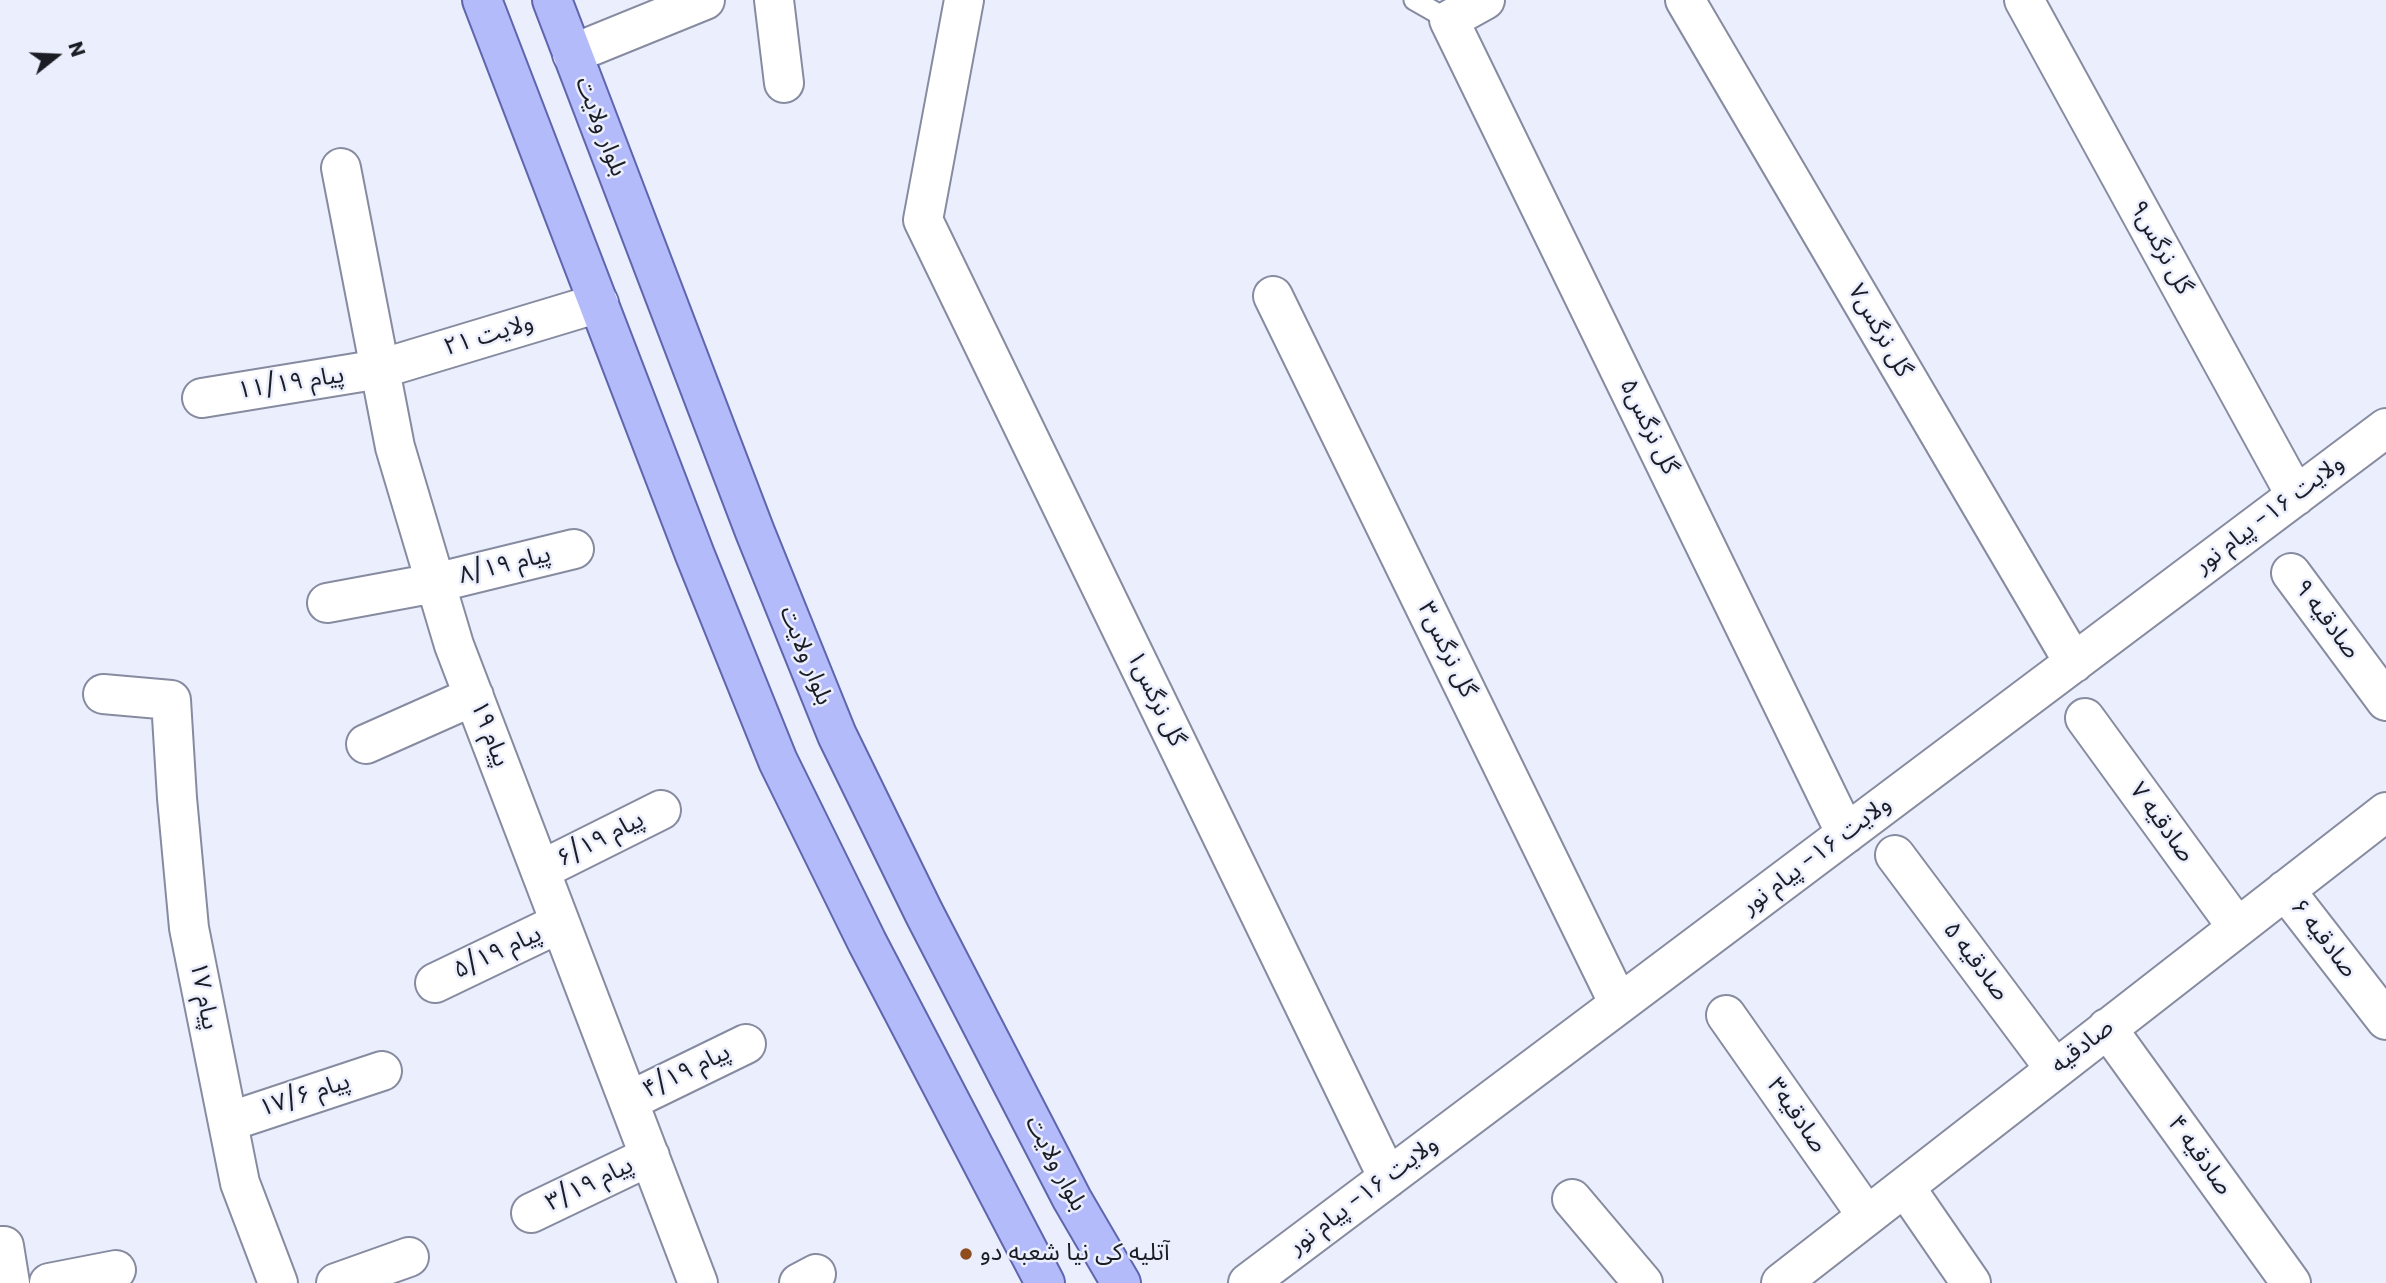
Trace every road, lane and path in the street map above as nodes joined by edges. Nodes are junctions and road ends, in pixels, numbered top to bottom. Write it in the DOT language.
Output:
graph roads {
  1 [pos="482,0"];
  2 [pos="552,0"];
  3 [pos="705,0"];
  4 [pos="774,0"];
  5 [pos="964,0"];
  6 [pos="1414,0"];
  7 [pos="1485,0"];
  8 [pos="1685,0"];
  9 [pos="2024,0"];
  10 [pos="1449,20"];
  11 [pos="572,54"];
  12 [pos="784,83"];
  13 [pos="341,168"];
  14 [pos="1273,296"];
  15 [pos="599,303"];
  16 [pos="380,369"];
  17 [pos="202,398"];
  18 [pos="2386,428"];
  19 [pos="2296,496"];
  20 [pos="574,549"];
  21 [pos="2291,573"];
  22 [pos="435,583"];
  23 [pos="327,603"];
  24 [pos="2074,663"];
  25 [pos="103,694"];
  26 [pos="474,696"];
  27 [pos="2386,701"];
  28 [pos="2085,718"];
  29 [pos="366,744"];
  30 [pos="661,810"];
  31 [pos="2386,812"];
  32 [pos="1846,834"];
  33 [pos="1895,855"];
  34 [pos="541,870"];
  35 [pos="2285,890"];
  36 [pos="560,923"];
  37 [pos="2237,928"];
  38 [pos="435,983"];
  39 [pos="1619,1004"];
  40 [pos="1726,1015"];
  41 [pos="2386,1020"];
  42 [pos="2107,1028"];
  43 [pos="746,1044"];
  44 [pos="2056,1069"];
  45 [pos="382,1071"];
  46 [pos="629,1101"];
  47 [pos="228,1122"];
  48 [pos="650,1156"];
  49 [pos="1388,1178"];
  50 [pos="1905,1186"];
  51 [pos="1572,1199"];
  52 [pos="531,1213"];
  53 [pos="1867,1216"];
  54 [pos="0,1246"];
  55 [pos="409,1257"];
  56 [pos="116,1270"];
  57 [pos="10,1283"];
  58 [pos="49,1283"];
  59 [pos="278,1283"];
  60 [pos="335,1283"];
  61 [pos="698,1283"];
  62 [pos="1045,1283"];
  63 [pos="1121,1283"];
  64 [pos="1248,1283"];
  65 [pos="1643,1283"];
  66 [pos="1781,1283"];
  67 [pos="1971,1283"];
  68 [pos="2291,1283"];
  1 -- 15 [label="main road"];
  2 -- 11 [label="main road, بلوار ولایت"];
  3 -- 11 [label="street"];
  4 -- 12 [label="street"];
  5 -- 49 [label="street, گل نرگس۱"];
  6 -- 10 [label="lane"];
  7 -- 10 [label="street"];
  8 -- 24 [label="street, گل نرگس۷"];
  9 -- 19 [label="street, گل نرگس۹"];
  10 -- 32 [label="street, گل نرگس۵"];
  11 -- 63 [label="main road, بلوار ولایت"];
  13 -- 16 [label="street, پیام ۱۹"];
  14 -- 39 [label="street, گل نرگس۳"];
  15 -- 16 [label="street, ولایت ۲۱"];
  15 -- 62 [label="main road"];
  16 -- 17 [label="street, پیام ۱۱/۱۹"];
  16 -- 22 [label="street, پیام ۱۹"];
  18 -- 19 [label="street, ولایت ۱۶- پیام نور"];
  19 -- 24 [label="street, ولایت ۱۶- پیام نور"];
  20 -- 22 [label="street, پیام ۸/۱۹"];
  21 -- 27 [label="street, صادقیه ۹"];
  22 -- 23 [label="street, پیام ۸/۱۹"];
  22 -- 26 [label="street, پیام ۱۹"];
  24 -- 32 [label="street, ولایت ۱۶- پیام نور"];
  25 -- 47 [label="street, پیام ۱۷"];
  26 -- 29 [label="street"];
  26 -- 34 [label="street, پیام ۱۹"];
  28 -- 37 [label="street, صادقیه ۷"];
  30 -- 34 [label="street, پیام ۶/۱۹"];
  31 -- 35 [label="street, صادقیه"];
  32 -- 39 [label="street, ولایت ۱۶- پیام نور"];
  33 -- 44 [label="street, صادقیه ۵"];
  34 -- 36 [label="street, پیام ۱۹"];
  35 -- 37 [label="street, صادقیه"];
  35 -- 41 [label="street, صادقیه ۶"];
  36 -- 38 [label="street, پیام ۵/۱۹"];
  36 -- 46 [label="street, پیام ۱۹"];
  37 -- 42 [label="street, صادقیه"];
  39 -- 49 [label="street, ولایت ۱۶- پیام نور"];
  40 -- 53 [label="street, صادقیه۳"];
  42 -- 44 [label="street, صادقیه"];
  42 -- 68 [label="street, صادقیه ۴"];
  43 -- 46 [label="street, پیام ۴/۱۹"];
  44 -- 50 [label="street, صادقیه"];
  45 -- 47 [label="street, پیام ۱۷/۶"];
  46 -- 48 [label="street, پیام ۱۹"];
  47 -- 59 [label="street, پیام ۱۷"];
  48 -- 52 [label="street, پیام ۳/۱۹"];
  48 -- 61 [label="street, پیام ۱۹"];
  49 -- 64 [label="street, ولایت ۱۶- پیام نور"];
  50 -- 53 [label="street, صادقیه"];
  50 -- 67 [label="street"];
  51 -- 65 [label="street"];
  53 -- 66 [label="street, صادقیه"];
  54 -- 57 [label="street"];
  55 -- 60 [label="street"];
  56 -- 58 [label="street"];
}
